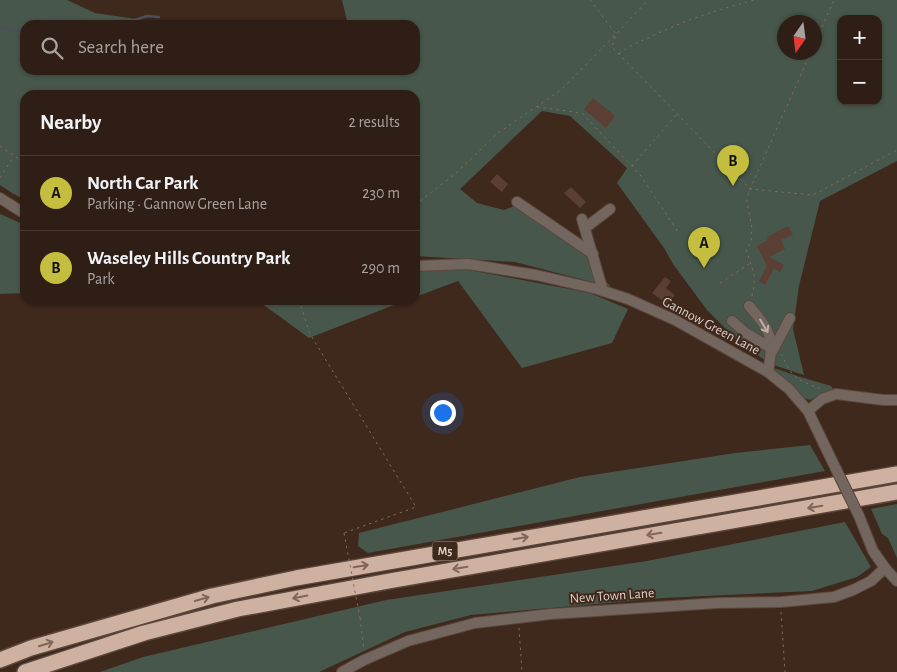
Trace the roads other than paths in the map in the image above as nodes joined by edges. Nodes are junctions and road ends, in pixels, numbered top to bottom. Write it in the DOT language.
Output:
graph roads {
  1 [pos="0,198"];
  2 [pos="517,202"];
  3 [pos="610,209"];
  4 [pos="20,211"];
  5 [pos="592,254"];
  6 [pos="420,266"];
  7 [pos="603,291"];
  8 [pos="748,306"];
  9 [pos="790,318"];
  10 [pos="732,321"];
  11 [pos="773,348"];
  12 [pos="768,372"];
  13 [pos="897,400"];
  14 [pos="808,411"];
  15 [pos="897,474"];
  16 [pos="897,492"];
  17 [pos="885,568"];
  18 [pos="897,581"];
  19 [pos="0,660"];
  20 [pos="25,672"];
  21 [pos="342,672"];
  1 -- 4 [label="street"];
  2 -- 5 [label="street"];
  3 -- 5 [label="street"];
  5 -- 7 [label="street"];
  6 -- 7 [label="street, Gannow Green Lane"];
  7 -- 12 [label="street, Gannow Green Lane"];
  8 -- 11 [label="street, one-way"];
  9 -- 11 [label="street"];
  10 -- 11 [label="street"];
  11 -- 12 [label="street"];
  12 -- 14 [label="street, Gannow Green Lane"];
  13 -- 14 [label="street"];
  14 -- 17 [label="street, Gannow Green Lane, bridge"];
  19 -- 15 [label="highway, M5, one-way"];
  16 -- 20 [label="highway, M5, one-way"];
  17 -- 18 [label="street, Gannow Green Lane"];
  17 -- 21 [label="street, New Town Lane"];
}
